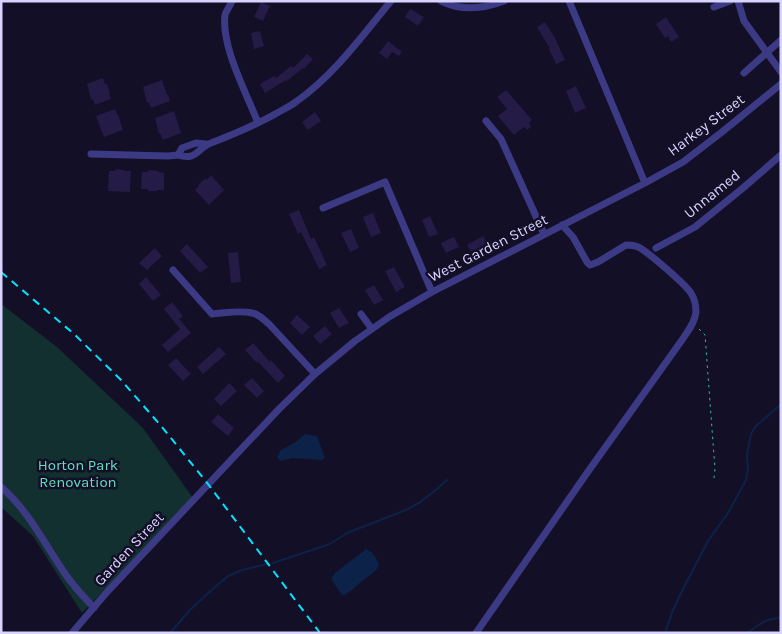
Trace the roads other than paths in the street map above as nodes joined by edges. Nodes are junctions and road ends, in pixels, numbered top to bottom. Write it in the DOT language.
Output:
graph roads {
  1 [pos="232,1"];
  2 [pos="391,1"];
  3 [pos="441,1"];
  4 [pos="504,1"];
  5 [pos="569,1"];
  6 [pos="730,1"];
  7 [pos="738,1"];
  8 [pos="714,7"];
  9 [pos="781,40"];
  10 [pos="766,52"];
  11 [pos="781,72"];
  12 [pos="744,73"];
  13 [pos="781,84"];
  14 [pos="486,121"];
  15 [pos="258,123"];
  16 [pos="91,154"];
  17 [pos="781,155"];
  18 [pos="645,183"];
  19 [pos="323,208"];
  20 [pos="562,225"];
  21 [pos="544,234"];
  22 [pos="656,248"];
  23 [pos="173,270"];
  24 [pos="432,292"];
  25 [pos="361,314"];
  26 [pos="372,329"];
  27 [pos="314,374"];
  28 [pos="208,484"];
  29 [pos="1,487"];
  30 [pos="94,608"];
  31 [pos="72,633"];
  32 [pos="476,633"];
  1 -- 15 [label="street"];
  2 -- 15 [label="street"];
  3 -- 4 [label="street"];
  5 -- 18 [label="street"];
  6 -- 8 [label="street"];
  7 -- 10 [label="street"];
  9 -- 10 [label="street"];
  10 -- 11 [label="street"];
  10 -- 12 [label="street"];
  13 -- 18 [label="street, Harkey Street"];
  14 -- 21 [label="street"];
  15 -- 16 [label="street"];
  17 -- 22 [label="street, Unnamed"];
  18 -- 20 [label="street, West Garden Street"];
  19 -- 24 [label="street"];
  20 -- 21 [label="street, West Garden Street"];
  20 -- 32 [label="street"];
  21 -- 24 [label="street, West Garden Street"];
  23 -- 27 [label="street"];
  24 -- 26 [label="street, West Garden Street"];
  25 -- 26 [label="street"];
  26 -- 27 [label="street, West Garden Street"];
  27 -- 28 [label="street, West Garden Street"];
  28 -- 30 [label="street, Garden Street"];
  29 -- 30 [label="street"];
  30 -- 31 [label="street, Garden Street"];
}
